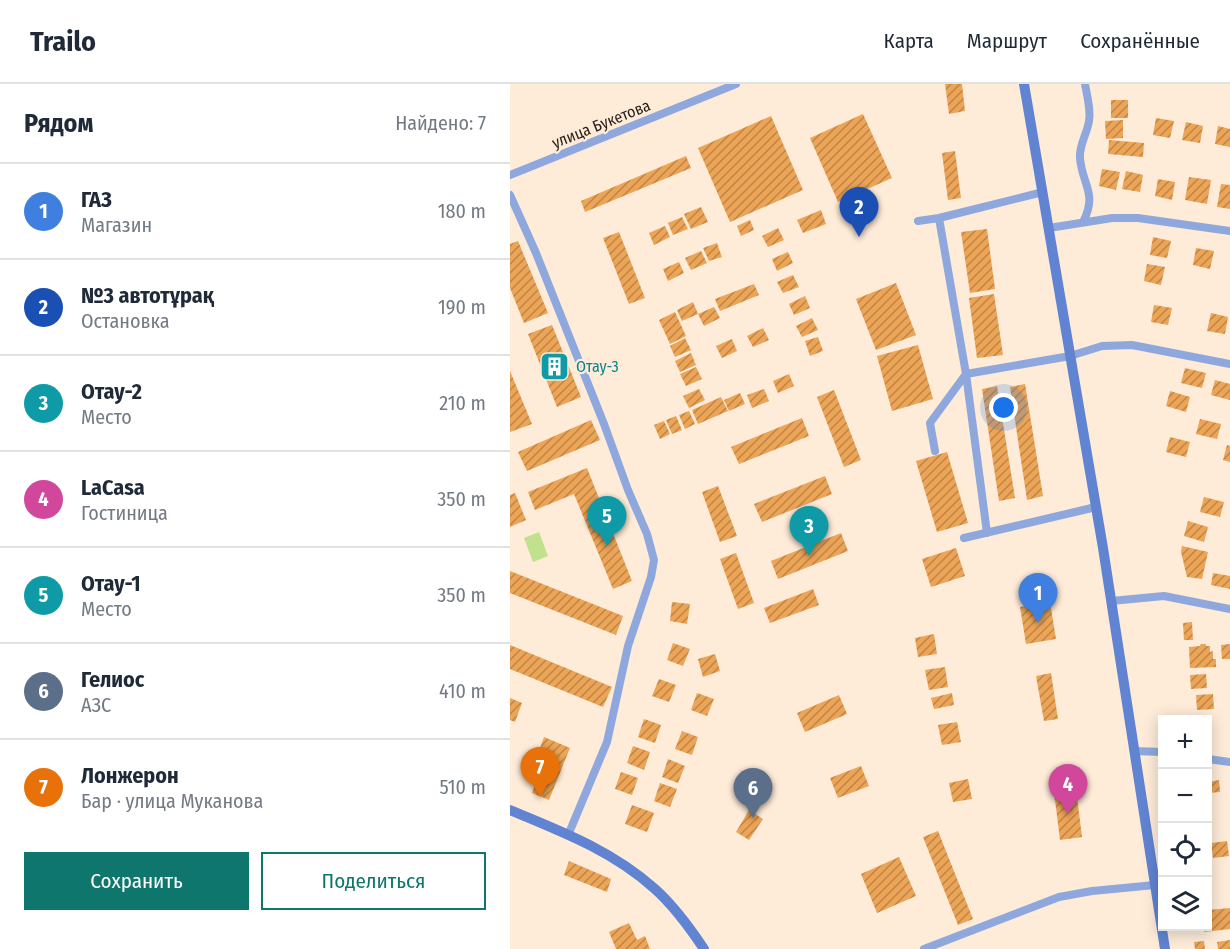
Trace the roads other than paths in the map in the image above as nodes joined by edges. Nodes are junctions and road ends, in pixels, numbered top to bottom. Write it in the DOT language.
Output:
graph roads {
  1 [pos="736,84"];
  2 [pos="1024,84"];
  3 [pos="1085,84"];
  4 [pos="510,176"];
  5 [pos="1043,192"];
  6 [pos="510,195"];
  7 [pos="939,218"];
  8 [pos="918,220"];
  9 [pos="1083,222"];
  10 [pos="1049,228"];
  11 [pos="1230,231"];
  12 [pos="1070,356"];
  13 [pos="1230,364"];
  14 [pos="966,374"];
  15 [pos="936,451"];
  16 [pos="1096,507"];
  17 [pos="987,533"];
  18 [pos="964,538"];
  19 [pos="1111,601"];
  20 [pos="1230,609"];
  21 [pos="1134,751"];
  22 [pos="1158,752"];
  23 [pos="1212,760"];
  24 [pos="1227,762"];
  25 [pos="1230,771"];
  26 [pos="510,810"];
  27 [pos="568,834"];
  28 [pos="1155,885"];
  29 [pos="705,949"];
  30 [pos="924,949"];
  31 [pos="1165,949"];
  1 -- 4 [label="street, улица Букетова"];
  2 -- 5 [label="main road"];
  3 -- 9 [label="street"];
  5 -- 7 [label="street"];
  5 -- 10 [label="main road"];
  6 -- 27 [label="street"];
  7 -- 8 [label="street"];
  7 -- 14 [label="street"];
  9 -- 10 [label="street"];
  9 -- 11 [label="street"];
  10 -- 12 [label="main road"];
  12 -- 13 [label="street"];
  12 -- 14 [label="street"];
  12 -- 16 [label="main road"];
  14 -- 15 [label="street"];
  14 -- 17 [label="street"];
  16 -- 17 [label="street"];
  16 -- 19 [label="main road"];
  17 -- 18 [label="street"];
  19 -- 20 [label="street"];
  19 -- 21 [label="main road"];
  21 -- 22 [label="street"];
  21 -- 28 [label="main road"];
  23 -- 24 [label="street"];
  24 -- 25 [label="street"];
  26 -- 27 [label="main road"];
  27 -- 29 [label="main road"];
  28 -- 30 [label="street"];
  28 -- 31 [label="main road"];
}
